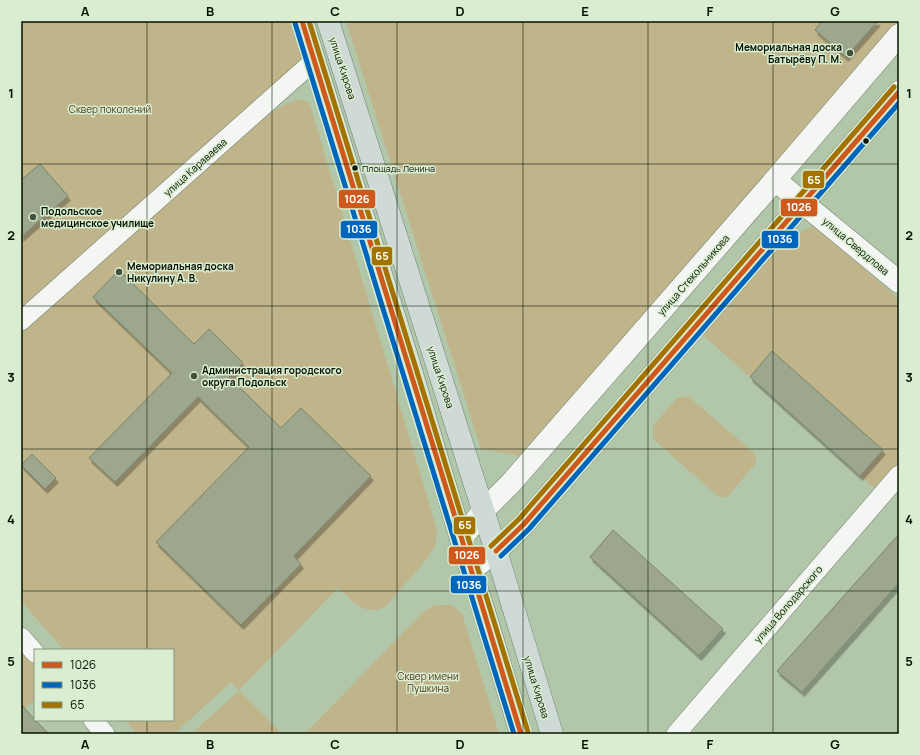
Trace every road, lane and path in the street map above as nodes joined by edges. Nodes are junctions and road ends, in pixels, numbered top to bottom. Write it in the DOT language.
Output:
graph roads {
  1 [pos="302,21"];
  2 [pos="328,21"];
  3 [pos="899,35"];
  4 [pos="315,60"];
  5 [pos="899,92"];
  6 [pos="775,180"];
  7 [pos="803,204"];
  8 [pos="899,282"];
  9 [pos="21,321"];
  10 [pos="899,475"];
  11 [pos="483,511"];
  12 [pos="461,539"];
  13 [pos="496,551"];
  14 [pos="471,570"];
  15 [pos="21,637"];
  16 [pos="34,652"];
  17 [pos="94,721"];
  18 [pos="106,734"];
  19 [pos="521,734"];
  20 [pos="552,734"];
  21 [pos="676,734"];
  1 -- 4 [label="main road"];
  2 -- 11 [label="main road, улица Кирова"];
  3 -- 6 [label="main road, улица Стекольникова"];
  4 -- 9 [label="street, улица Караваева"];
  4 -- 12 [label="main road"];
  5 -- 7 [label="main road"];
  6 -- 7 [label="main road, улица Свердлова"];
  6 -- 11 [label="main road, улица Стекольникова"];
  7 -- 8 [label="main road, улица Свердлова"];
  7 -- 13 [label="main road"];
  10 -- 21 [label="street, улица Володарского"];
  11 -- 12 [label="main road, улица Стекольникова"];
  11 -- 13 [label="main road, улица Кирова"];
  11 -- 14 [label="main road"];
  12 -- 14 [label="main road"];
  13 -- 14 [label="main road"];
  13 -- 20 [label="main road, улица Кирова"];
  14 -- 19 [label="main road"];
  15 -- 16 [label="street"];
  17 -- 18 [label="street"];
}
